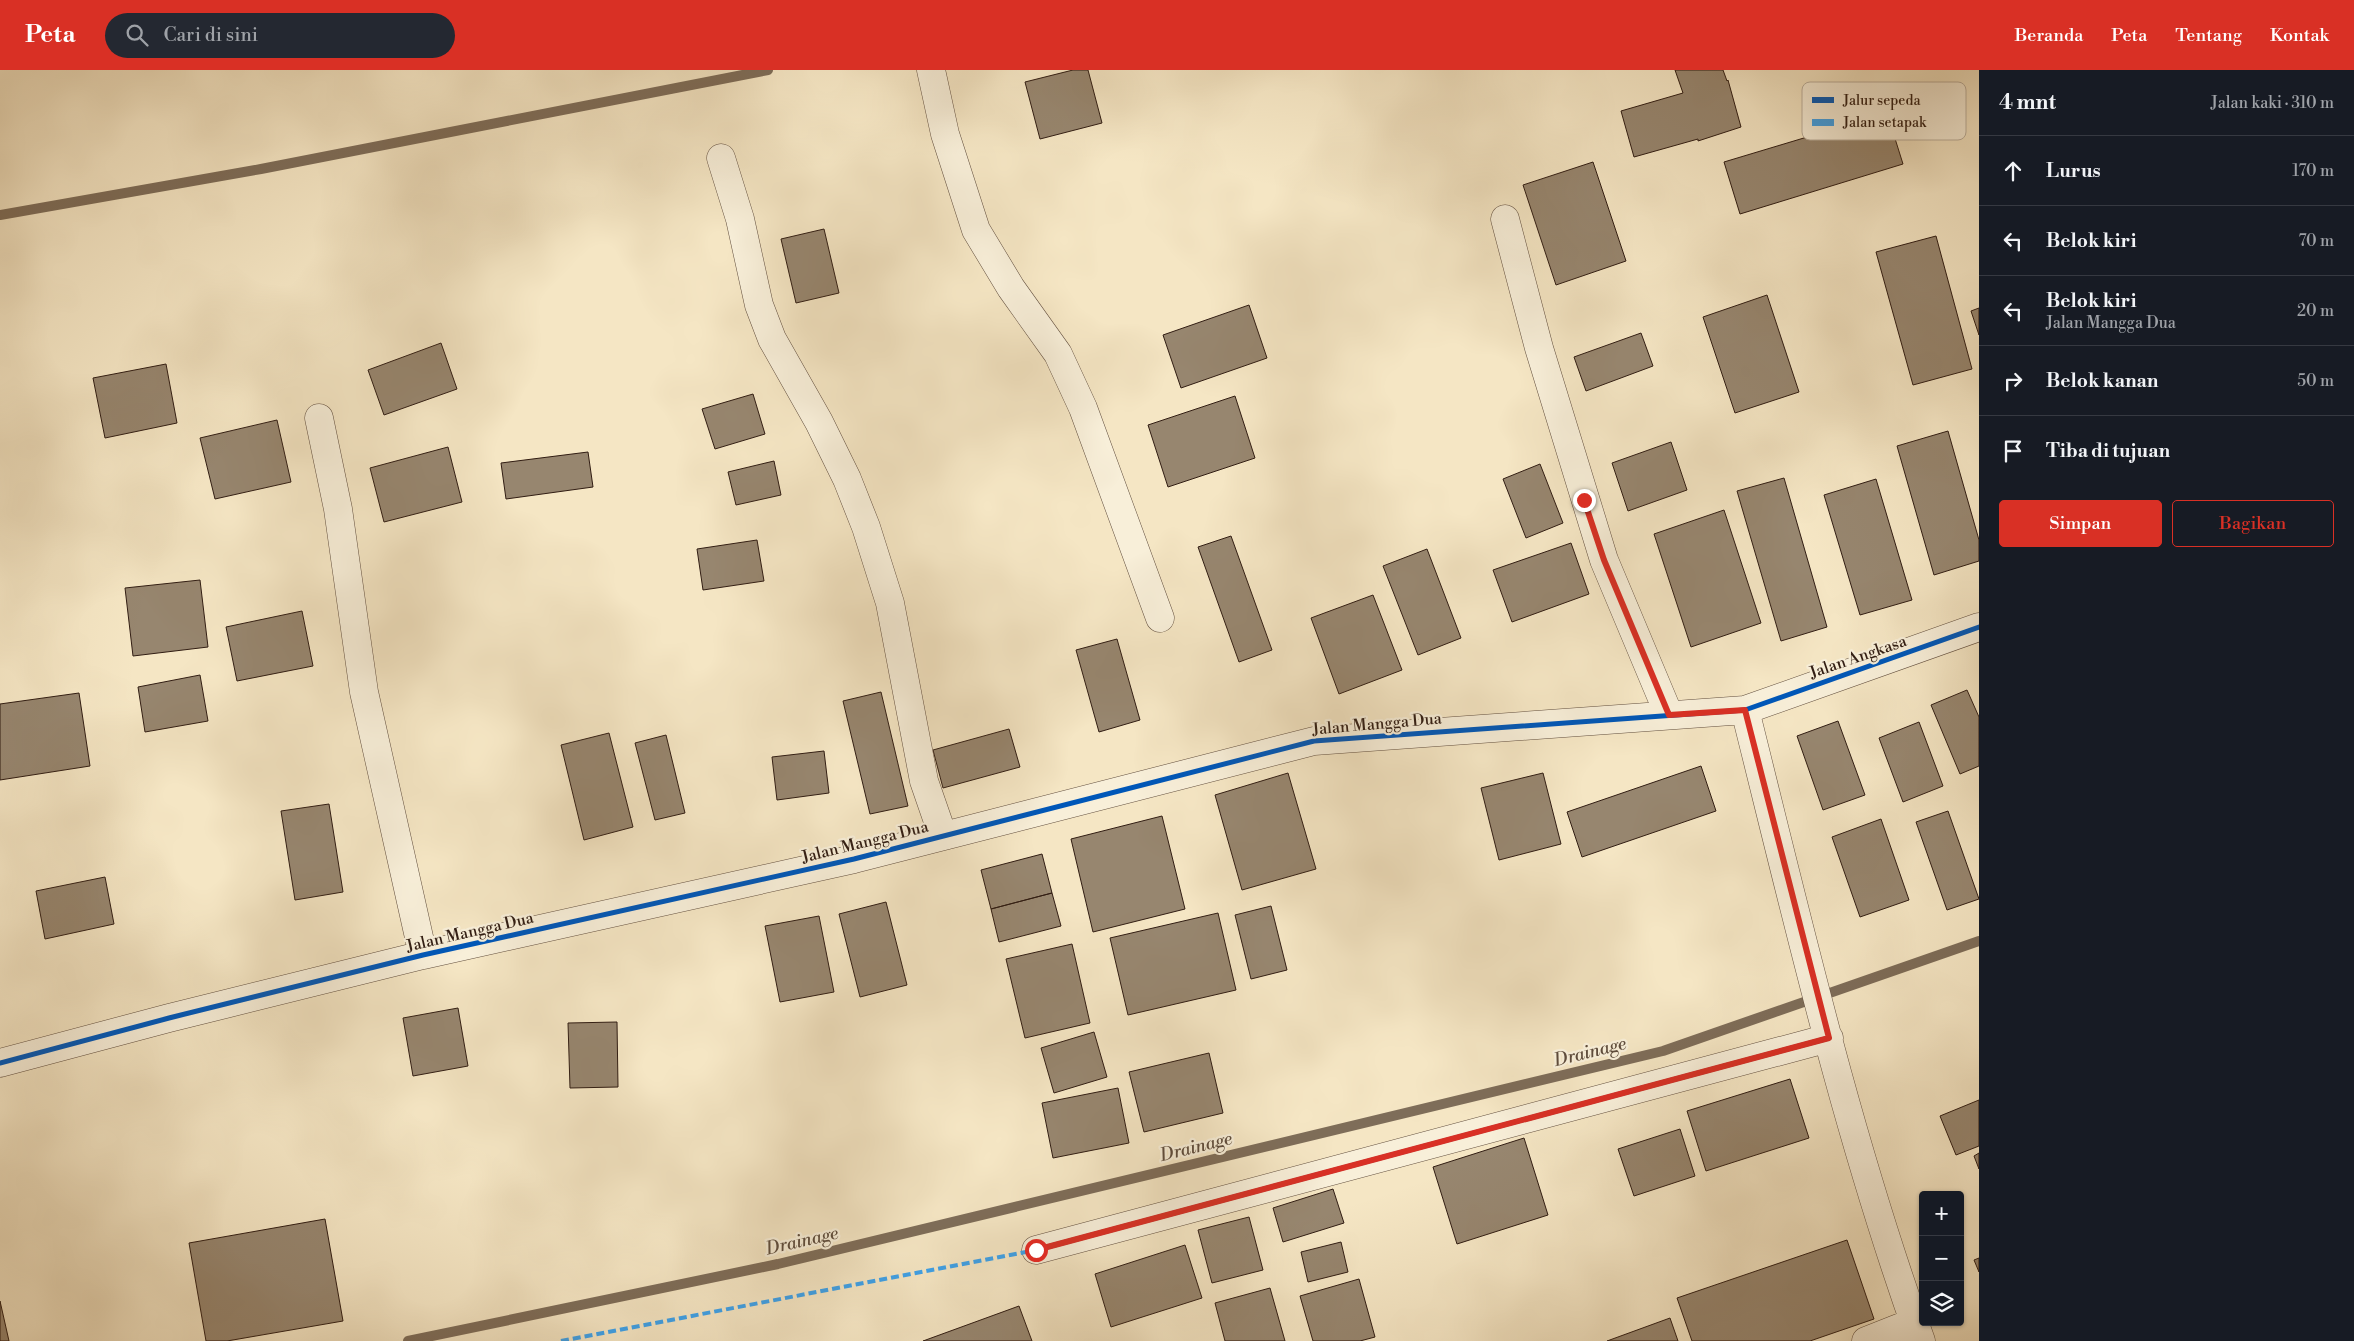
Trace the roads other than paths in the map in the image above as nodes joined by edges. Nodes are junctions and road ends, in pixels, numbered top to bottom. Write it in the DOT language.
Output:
graph roads {
  1 [pos="931,70"];
  2 [pos="721,158"];
  3 [pos="1505,219"];
  4 [pos="318,418"];
  5 [pos="1160,618"];
  6 [pos="1979,628"];
  7 [pos="1745,710"];
  8 [pos="1669,715"];
  9 [pos="943,836"];
  10 [pos="423,955"];
  11 [pos="1826,1027"];
  12 [pos="0,1063"];
  13 [pos="1036,1250"];
  14 [pos="1917,1331"];
  15 [pos="1866,1341"];
  1 -- 5 [label="street"];
  2 -- 9 [label="street"];
  3 -- 8 [label="street"];
  4 -- 10 [label="street"];
  6 -- 7 [label="street, Jalan Angkasa"];
  7 -- 8 [label="street, Jalan Mangga Dua"];
  7 -- 11 [label="street"];
  8 -- 9 [label="street, Jalan Mangga Dua"];
  9 -- 10 [label="street, Jalan Mangga Dua"];
  10 -- 12 [label="street, Jalan Mangga Dua"];
  11 -- 13 [label="street"];
  11 -- 14 [label="street"];
  14 -- 15 [label="street"];
}
